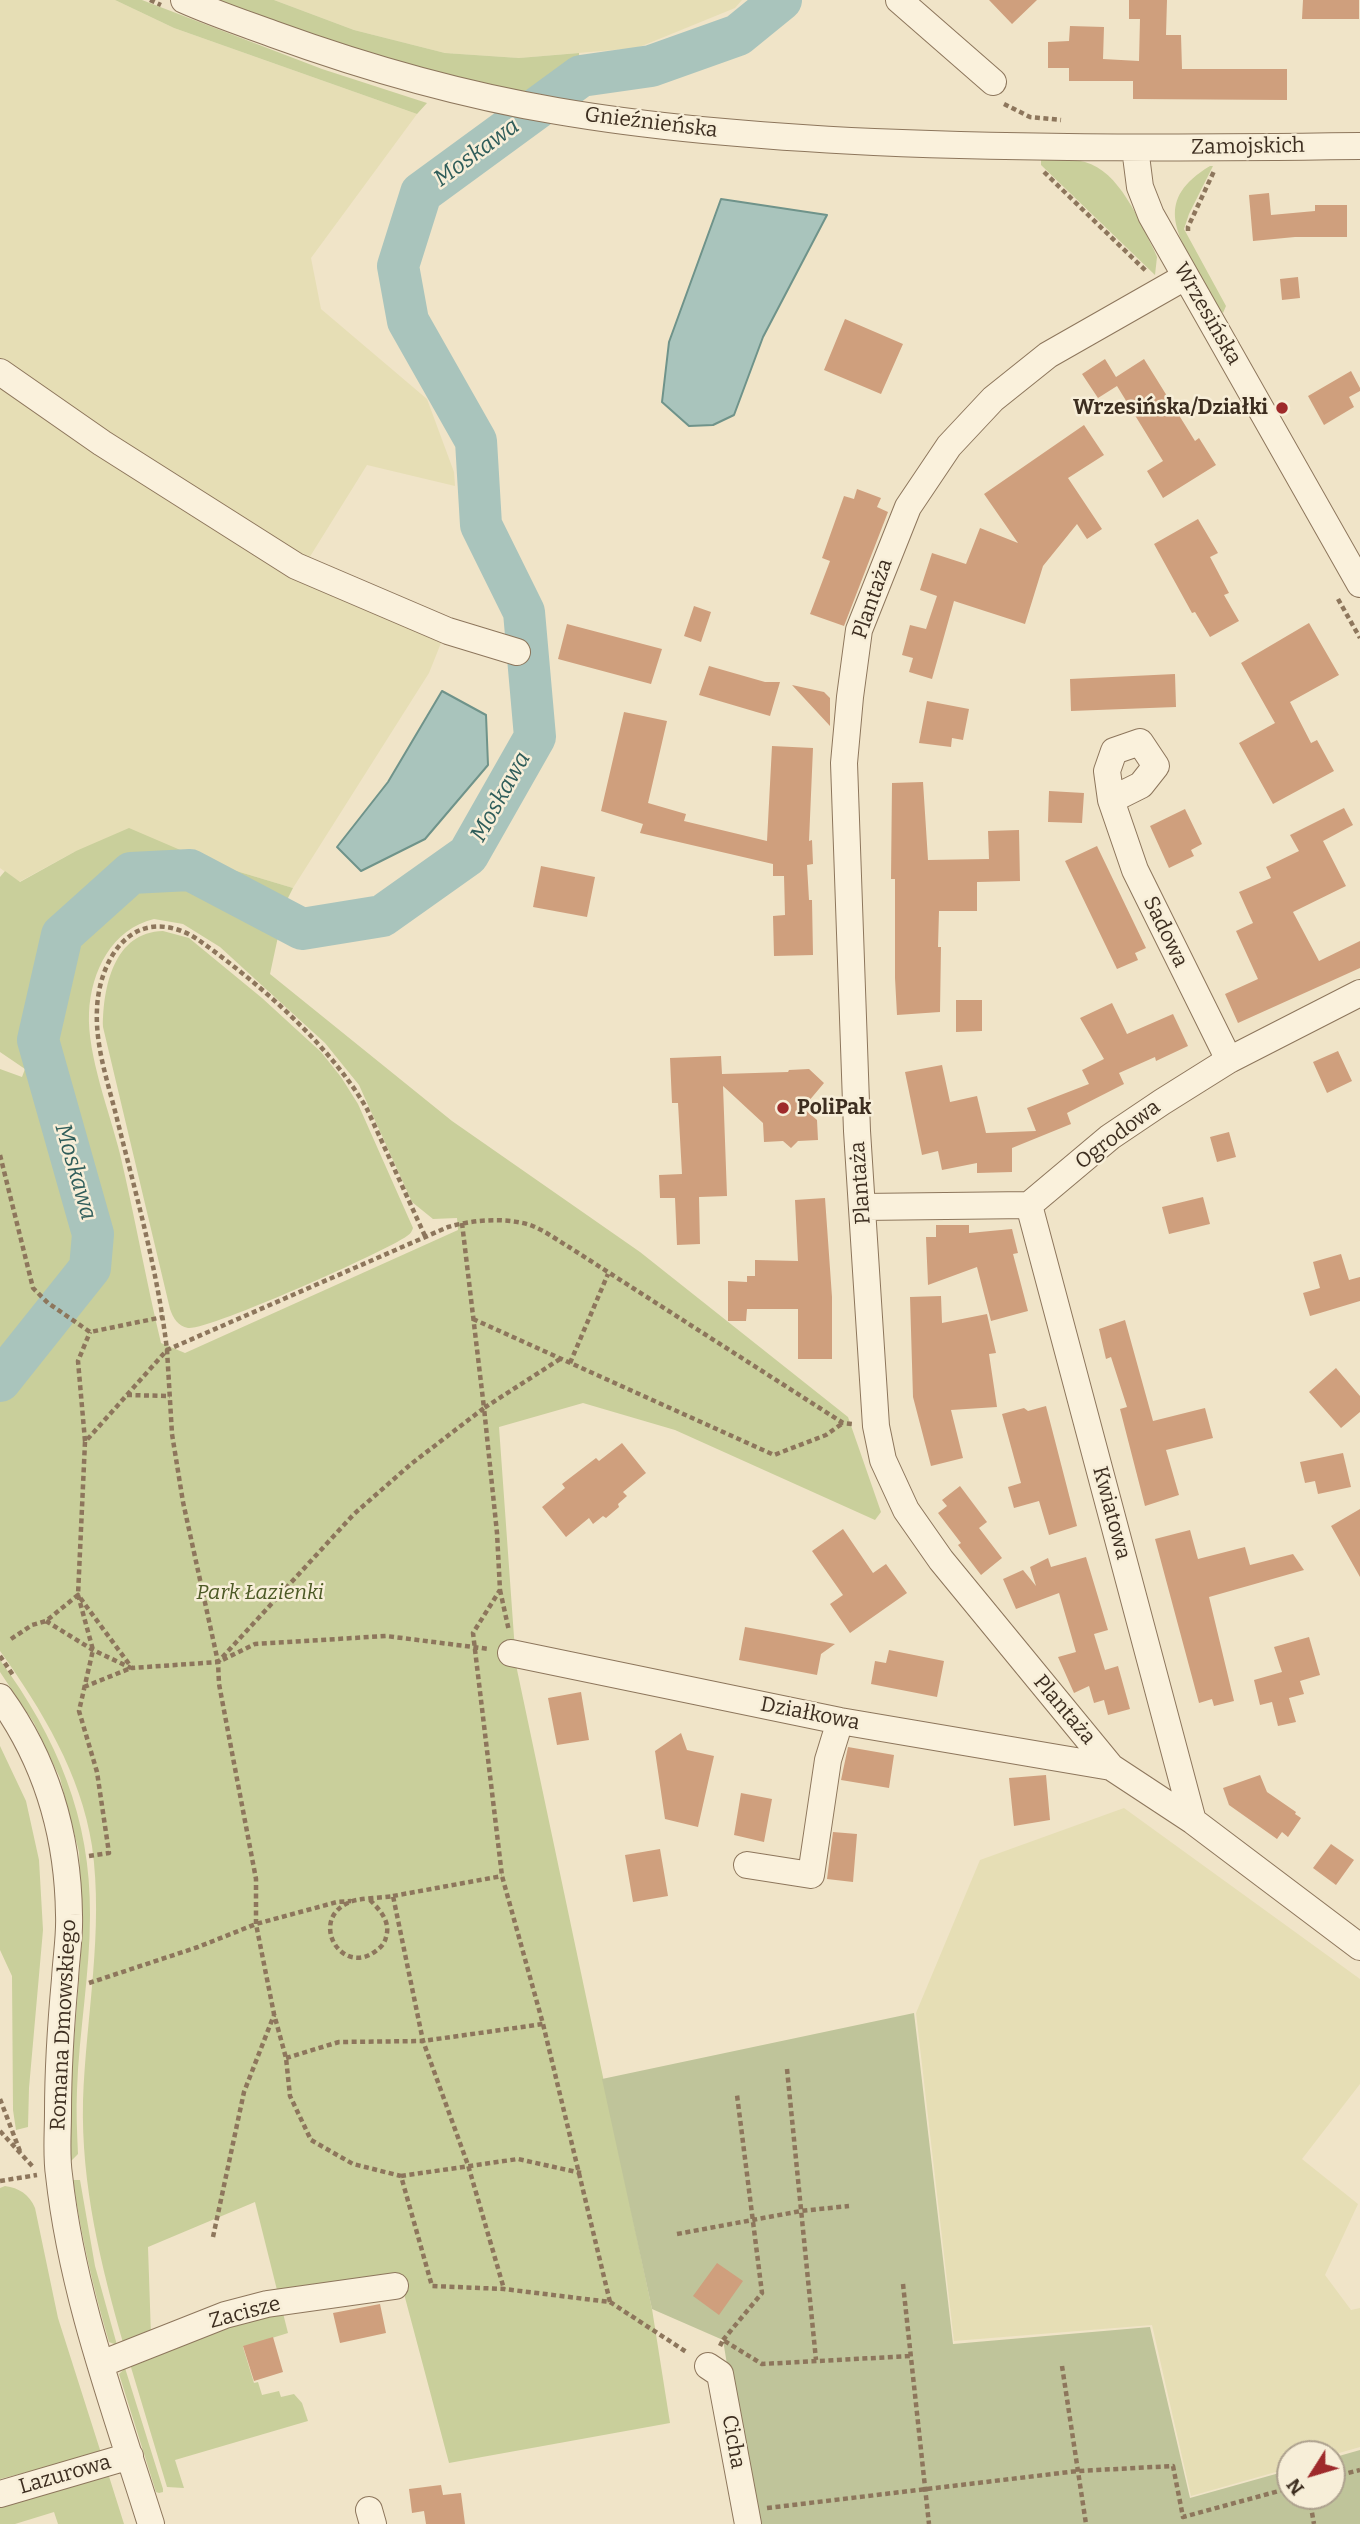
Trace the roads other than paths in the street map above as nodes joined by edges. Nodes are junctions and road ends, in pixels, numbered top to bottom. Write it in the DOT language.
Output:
graph roads {
  1 [pos="184,0"];
  2 [pos="899,0"];
  3 [pos="993,82"];
  4 [pos="1360,146"];
  5 [pos="1135,148"];
  6 [pos="1185,277"];
  7 [pos="0,372"];
  8 [pos="1360,584"];
  9 [pos="517,652"];
  10 [pos="1111,800"];
  11 [pos="1360,993"];
  12 [pos="1228,1060"];
  13 [pos="1029,1205"];
  14 [pos="862,1207"];
  15 [pos="511,1653"];
  16 [pos="0,1696"];
  17 [pos="839,1721"];
  18 [pos="1111,1767"];
  19 [pos="1193,1821"];
  20 [pos="747,1865"];
  21 [pos="1360,1947"];
  22 [pos="395,2286"];
  23 [pos="101,2364"];
  24 [pos="708,2366"];
  25 [pos="130,2456"];
  26 [pos="0,2494"];
  27 [pos="747,2517"];
  28 [pos="151,2524"];
  1 -- 5 [label="street, Gnieźnieńska"];
  2 -- 3 [label="street"];
  4 -- 5 [label="street, Zamojskich"];
  5 -- 6 [label="street, Wrzesińska"];
  6 -- 8 [label="street, Wrzesińska"];
  6 -- 14 [label="street, Plantaża"];
  7 -- 9 [label="street"];
  10 -- 12 [label="street, Sadowa"];
  11 -- 12 [label="street, Ogrodowa"];
  12 -- 13 [label="street, Ogrodowa"];
  13 -- 14 [label="street"];
  13 -- 19 [label="street, Kwiatowa"];
  14 -- 18 [label="street, Plantaża"];
  15 -- 17 [label="street, Działkowa"];
  16 -- 23 [label="street, Romana Dmowskiego"];
  17 -- 18 [label="street, Działkowa"];
  17 -- 20 [label="street"];
  18 -- 19 [label="street, Plantaża"];
  19 -- 21 [label="street, Plantaża"];
  22 -- 23 [label="street, Zacisze"];
  23 -- 25 [label="street, Romana Dmowskiego"];
  24 -- 27 [label="street, Cicha"];
  25 -- 26 [label="street, Lazurowa"];
  25 -- 28 [label="street, Romana Dmowskiego"];
}
